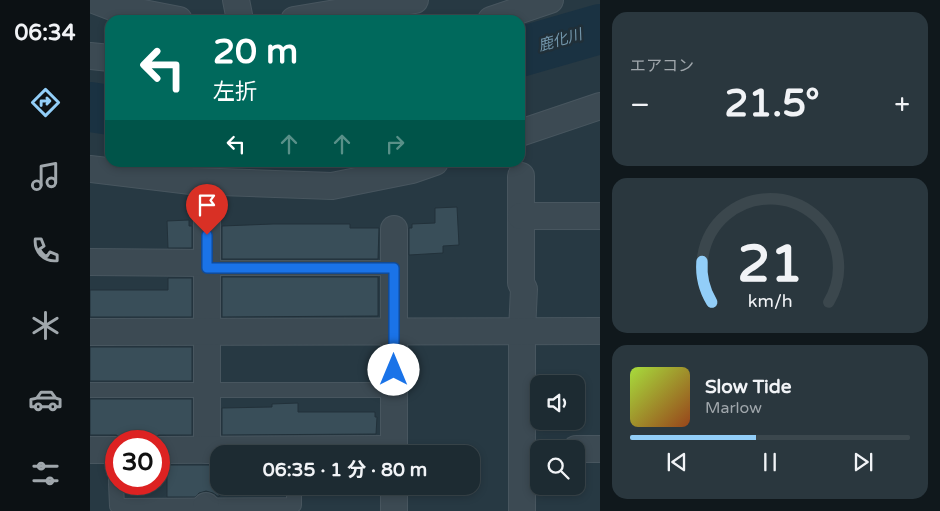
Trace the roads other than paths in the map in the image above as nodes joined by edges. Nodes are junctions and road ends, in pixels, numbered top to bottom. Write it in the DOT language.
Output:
graph roads {
  1 [pos="94,0"];
  2 [pos="236,0"];
  3 [pos="415,0"];
  4 [pos="550,0"];
  5 [pos="153,15"];
  6 [pos="239,15"];
  7 [pos="324,15"];
  8 [pos="506,15"];
  9 [pos="90,56"];
  10 [pos="105,58"];
  11 [pos="600,106"];
  12 [pos="525,132"];
  13 [pos="421,167"];
  14 [pos="90,169"];
  15 [pos="384,169"];
  16 [pos="521,176"];
  17 [pos="521,216"];
  18 [pos="600,216"];
  19 [pos="207,221"];
  20 [pos="394,229"];
  21 [pos="90,262"];
  22 [pos="207,266"];
  23 [pos="394,268"];
  24 [pos="207,331"];
  25 [pos="393,331"];
  26 [pos="522,331"];
  27 [pos="600,331"];
  28 [pos="90,332"];
  29 [pos="207,389"];
  30 [pos="90,390"];
  31 [pos="394,390"];
  32 [pos="530,440"];
  33 [pos="394,445"];
  34 [pos="585,449"];
  35 [pos="600,449"];
  36 [pos="90,450"];
  37 [pos="105,450"];
  38 [pos="170,450"];
  39 [pos="207,450"];
  40 [pos="210,450"];
  41 [pos="530,456"];
  42 [pos="117,495"];
  43 [pos="294,495"];
  44 [pos="394,495"];
  45 [pos="206,508"];
  46 [pos="394,511"];
  47 [pos="522,511"];
  1 -- 5 [label="street"];
  2 -- 6 [label="street"];
  3 -- 7 [label="street"];
  4 -- 8 [label="street"];
  9 -- 10 [label="street"];
  11 -- 12 [label="street"];
  13 -- 15 [label="street"];
  14 -- 15 [label="street"];
  16 -- 17 [label="street"];
  17 -- 18 [label="street"];
  17 -- 26 [label="street"];
  19 -- 22 [label="street"];
  20 -- 23 [label="street"];
  21 -- 22 [label="street"];
  22 -- 23 [label="lane"];
  22 -- 24 [label="street"];
  23 -- 25 [label="street"];
  24 -- 25 [label="street"];
  24 -- 28 [label="street"];
  24 -- 29 [label="street"];
  25 -- 26 [label="street"];
  25 -- 31 [label="street"];
  26 -- 27 [label="street"];
  26 -- 32 [label="street"];
  29 -- 30 [label="lane"];
  29 -- 31 [label="lane"];
  29 -- 39 [label="street"];
  31 -- 33 [label="street"];
  34 -- 35 [label="street"];
  36 -- 37 [label="street"];
  38 -- 39 [label="street"];
  39 -- 40 [label="street"];
  41 -- 47 [label="street"];
  42 -- 45 [label="lane"];
  43 -- 45 [label="lane"];
  44 -- 46 [label="street"];
}
